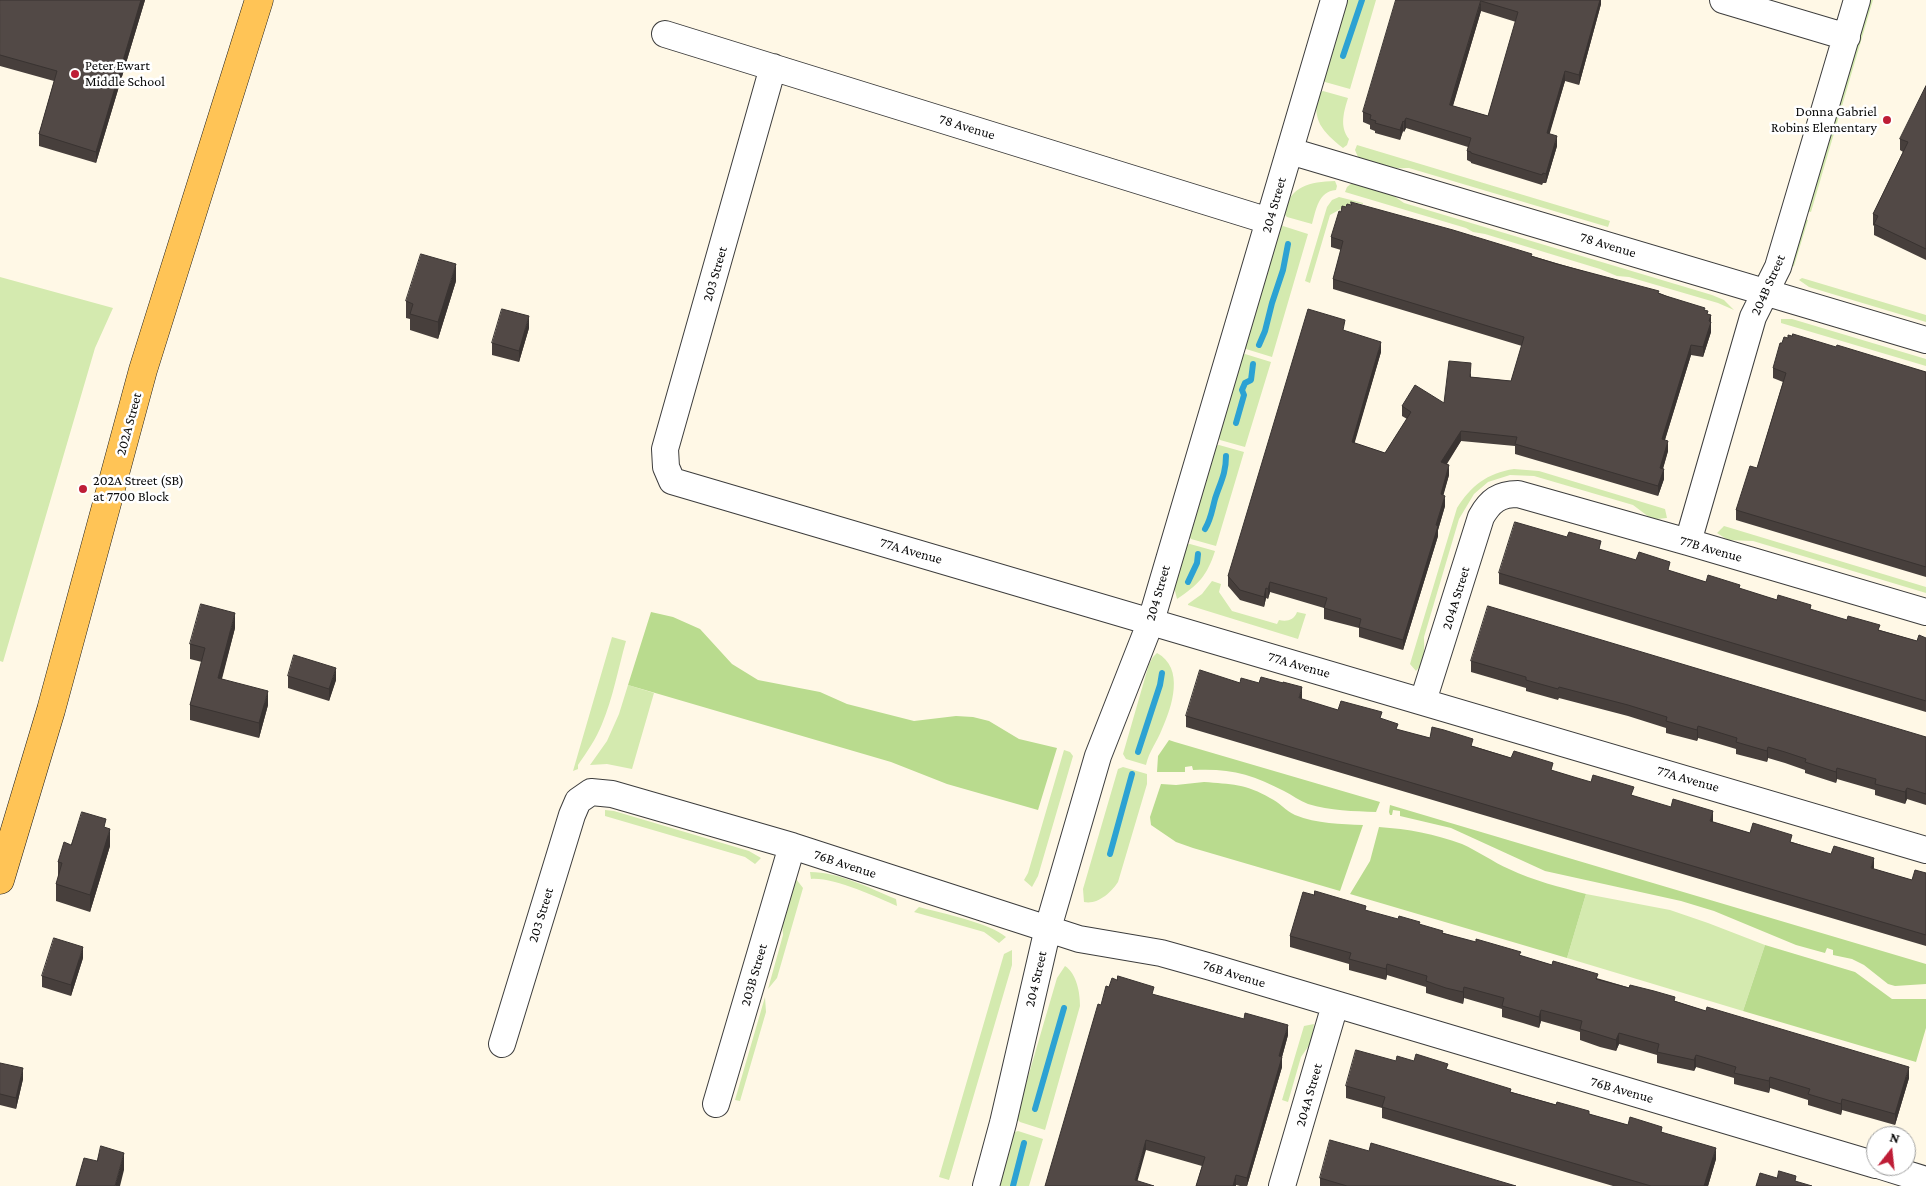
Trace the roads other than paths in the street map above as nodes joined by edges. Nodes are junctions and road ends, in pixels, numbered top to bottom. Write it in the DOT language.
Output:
graph roads {
  1 [pos="260,0"];
  2 [pos="1334,0"];
  3 [pos="1724,0"];
  4 [pos="1857,0"];
  5 [pos="665,34"];
  6 [pos="1847,38"];
  7 [pos="773,68"];
  8 [pos="1290,151"];
  9 [pos="1269,221"];
  10 [pos="1766,292"];
  11 [pos="1926,340"];
  12 [pos="672,481"];
  13 [pos="1496,498"];
  14 [pos="1688,542"];
  15 [pos="1926,612"];
  16 [pos="1150,621"];
  17 [pos="1423,701"];
  18 [pos="591,792"];
  19 [pos="792,846"];
  20 [pos="1926,850"];
  21 [pos="0,880"];
  22 [pos="1048,928"];
  23 [pos="1335,1005"];
  24 [pos="502,1044"];
  25 [pos="716,1104"];
  26 [pos="1866,1162"];
  27 [pos="1913,1176"];
  28 [pos="1926,1180"];
  29 [pos="986,1186"];
  30 [pos="1282,1186"];
  1 -- 21 [label="main road, 202A Street"];
  2 -- 8 [label="street, 204 Street"];
  3 -- 6 [label="street"];
  4 -- 6 [label="street, 204B Street"];
  5 -- 7 [label="street, 78 Avenue"];
  6 -- 10 [label="street, 204B Street"];
  7 -- 9 [label="street, 78 Avenue"];
  7 -- 12 [label="street, 203 Street"];
  8 -- 9 [label="street, 204 Street"];
  8 -- 10 [label="street, 78 Avenue"];
  9 -- 16 [label="street, 204 Street"];
  10 -- 11 [label="street, 78 Avenue"];
  10 -- 14 [label="street, 204B Street"];
  12 -- 16 [label="street, 77A Avenue"];
  13 -- 14 [label="street, 77B Avenue"];
  13 -- 17 [label="street, 204A Street"];
  14 -- 15 [label="street, 77B Avenue"];
  16 -- 17 [label="street, 77A Avenue"];
  16 -- 22 [label="street, 204 Street"];
  17 -- 20 [label="street, 77A Avenue"];
  18 -- 19 [label="street, 76B Avenue"];
  18 -- 24 [label="street, 203 Street"];
  19 -- 22 [label="street, 76B Avenue"];
  19 -- 25 [label="street, 203B Street"];
  22 -- 23 [label="street, 76B Avenue"];
  22 -- 29 [label="street, 204 Street"];
  23 -- 26 [label="street, 76B Avenue"];
  23 -- 30 [label="street, 204A Street"];
  27 -- 28 [label="street"];
}
